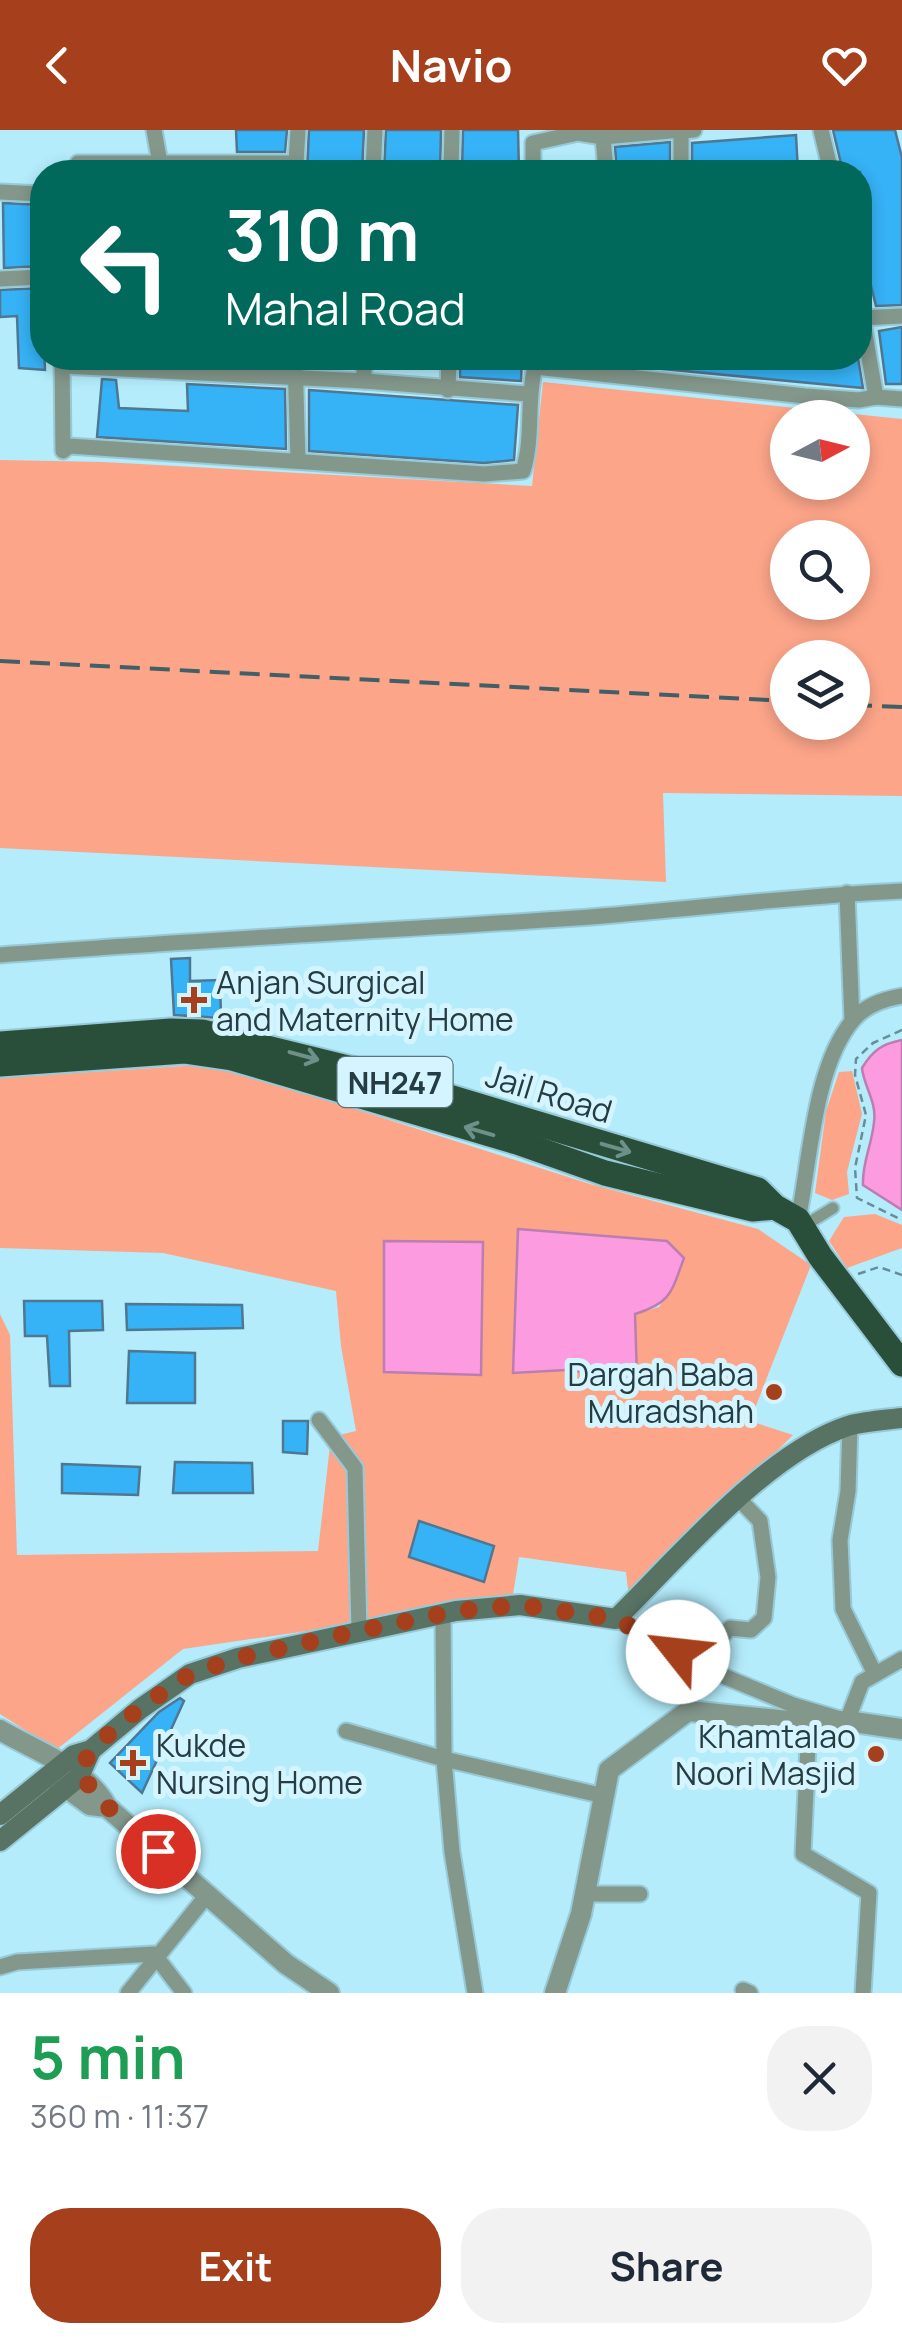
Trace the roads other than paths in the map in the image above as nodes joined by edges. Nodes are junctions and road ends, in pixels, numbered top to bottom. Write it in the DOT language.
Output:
graph roads {
  1 [pos="154,130"];
  2 [pos="298,130"];
  3 [pos="375,130"];
  4 [pos="452,130"];
  5 [pos="694,130"];
  6 [pos="821,130"];
  7 [pos="681,131"];
  8 [pos="529,137"];
  9 [pos="603,137"];
  10 [pos="159,160"];
  11 [pos="296,160"];
  12 [pos="374,160"];
  13 [pos="451,160"];
  14 [pos="605,160"];
  15 [pos="681,160"];
  16 [pos="828,160"];
  17 [pos="0,192"];
  18 [pos="30,193"];
  19 [pos="30,278"];
  20 [pos="0,279"];
  21 [pos="872,315"];
  22 [pos="902,316"];
  23 [pos="62,370"];
  24 [pos="211,370"];
  25 [pos="295,370"];
  26 [pos="364,370"];
  27 [pos="449,370"];
  28 [pos="533,370"];
  29 [pos="599,370"];
  30 [pos="871,370"];
  31 [pos="295,378"];
  32 [pos="364,381"];
  33 [pos="448,390"];
  34 [pos="528,394"];
  35 [pos="876,397"];
  36 [pos="902,399"];
  37 [pos="298,461"];
  38 [pos="902,890"];
  39 [pos="847,894"];
  40 [pos="0,956"];
  41 [pos="902,996"];
  42 [pos="852,1020"];
  43 [pos="0,1044"];
  44 [pos="0,1064"];
  45 [pos="775,1207"];
  46 [pos="833,1208"];
  47 [pos="800,1224"];
  48 [pos="902,1364"];
  49 [pos="902,1418"];
  50 [pos="319,1420"];
  51 [pos="850,1426"];
  52 [pos="738,1498"];
  53 [pos="443,1614"];
  54 [pos="616,1619"];
  55 [pos="359,1631"];
  56 [pos="902,1659"];
  57 [pos="704,1667"];
  58 [pos="875,1674"];
  59 [pos="847,1722"];
  60 [pos="810,1723"];
  61 [pos="902,1728"];
  62 [pos="0,1730"];
  63 [pos="346,1731"];
  64 [pos="444,1759"];
  65 [pos="65,1776"];
  66 [pos="604,1796"];
  67 [pos="0,1814"];
  68 [pos="0,1841"];
  69 [pos="208,1894"];
  70 [pos="585,1894"];
  71 [pos="640,1894"];
  72 [pos="157,1958"];
  73 [pos="0,1966"];
  74 [pos="128,1993"];
  75 [pos="184,1993"];
  76 [pos="330,1993"];
  77 [pos="475,1993"];
  78 [pos="555,1993"];
  79 [pos="863,1993"];
  1 -- 10 [label="street"];
  2 -- 11 [label="street"];
  3 -- 12 [label="street"];
  4 -- 13 [label="street"];
  5 -- 7 [label="street"];
  6 -- 16 [label="street"];
  7 -- 9 [label="street"];
  7 -- 15 [label="street"];
  8 -- 9 [label="street"];
  9 -- 14 [label="street"];
  17 -- 18 [label="street"];
  19 -- 20 [label="street"];
  21 -- 22 [label="street"];
  23 -- 37 [label="street"];
  24 -- 31 [label="street"];
  25 -- 31 [label="street"];
  26 -- 32 [label="street"];
  27 -- 33 [label="street"];
  28 -- 34 [label="street"];
  29 -- 35 [label="street"];
  30 -- 35 [label="street"];
  31 -- 32 [label="street"];
  31 -- 37 [label="street"];
  32 -- 33 [label="street"];
  33 -- 34 [label="street"];
  34 -- 37 [label="street"];
  35 -- 36 [label="street"];
  38 -- 39 [label="street"];
  39 -- 40 [label="street"];
  39 -- 42 [label="street"];
  41 -- 42 [label="street"];
  42 -- 47 [label="street"];
  43 -- 45 [label="highway, Jail Road / NH247, one-way"];
  45 -- 44 [label="highway, Jail Road / NH247, one-way"];
  45 -- 47 [label="highway, Jail Road / NH247"];
  46 -- 47 [label="street"];
  47 -- 48 [label="highway, Jail Road / NH247"];
  49 -- 51 [label="main road"];
  50 -- 55 [label="street"];
  51 -- 52 [label="main road"];
  51 -- 58 [label="street"];
  52 -- 54 [label="main road"];
  52 -- 57 [label="street"];
  53 -- 54 [label="main road"];
  53 -- 55 [label="main road"];
  53 -- 64 [label="street"];
  54 -- 57 [label="street"];
  55 -- 65 [label="main road"];
  56 -- 58 [label="street"];
  57 -- 59 [label="street"];
  58 -- 59 [label="street"];
  59 -- 60 [label="street"];
  59 -- 61 [label="street"];
  60 -- 66 [label="street"];
  60 -- 79 [label="street"];
  62 -- 65 [label="street"];
  63 -- 64 [label="street"];
  64 -- 66 [label="street"];
  64 -- 77 [label="street"];
  65 -- 67 [label="main road"];
  65 -- 68 [label="main road"];
  65 -- 69 [label="street"];
  66 -- 70 [label="street"];
  69 -- 72 [label="street"];
  69 -- 76 [label="street"];
  70 -- 71 [label="street"];
  70 -- 78 [label="street"];
  72 -- 73 [label="street"];
  72 -- 74 [label="street"];
  72 -- 75 [label="street"];
}
